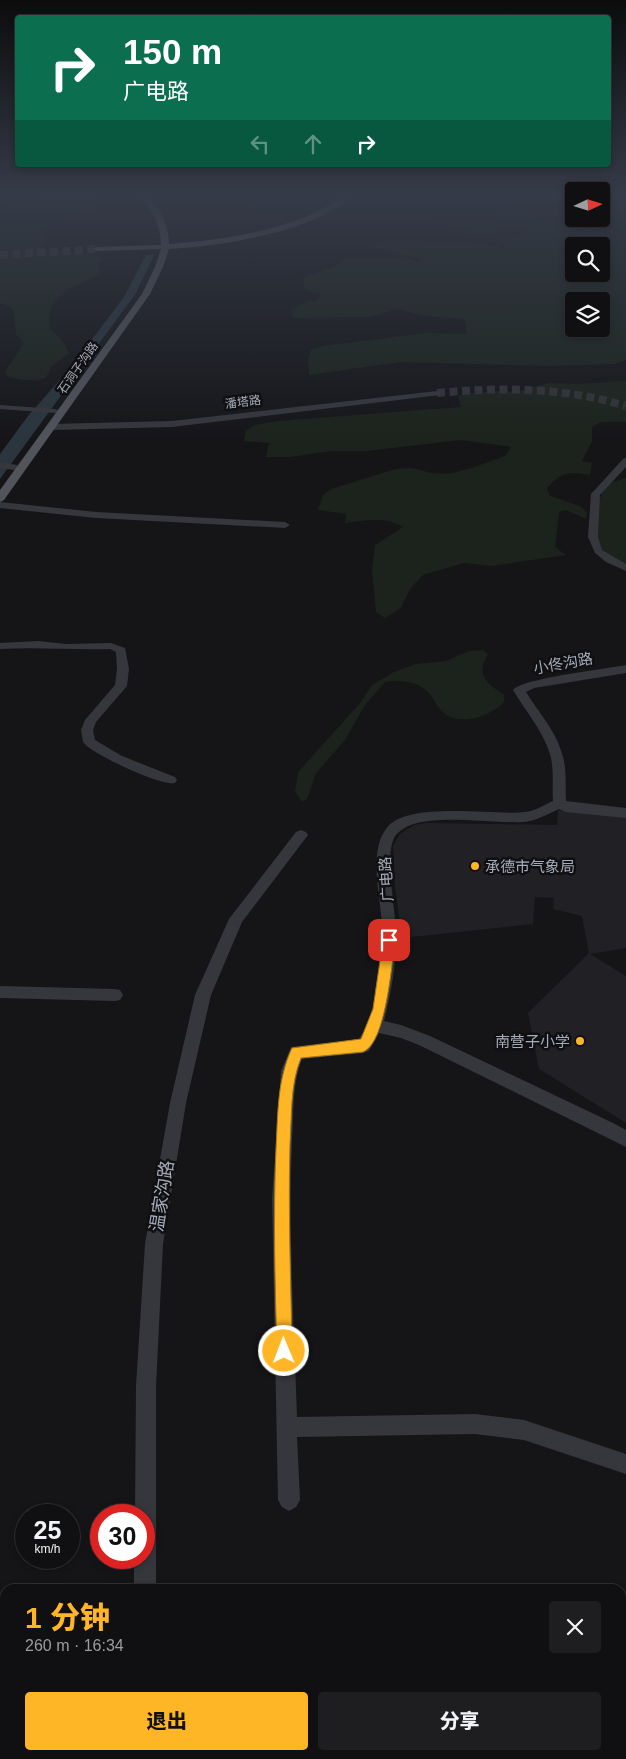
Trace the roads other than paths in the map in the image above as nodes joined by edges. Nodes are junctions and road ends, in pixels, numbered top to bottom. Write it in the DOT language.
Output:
graph roads {
  1 [pos="148,277"];
  2 [pos="154,277"];
  3 [pos="437,393"];
  4 [pos="0,407"];
  5 [pos="53,410"];
  6 [pos="51,427"];
  7 [pos="626,461"];
  8 [pos="0,465"];
  9 [pos="12,467"];
  10 [pos="0,486"];
  11 [pos="0,498"];
  12 [pos="0,505"];
  13 [pos="285,525"];
  14 [pos="626,568"];
  15 [pos="0,646"];
  16 [pos="626,669"];
  17 [pos="171,780"];
  18 [pos="560,803"];
  19 [pos="626,813"];
  20 [pos="301,835"];
  21 [pos="0,992"];
  22 [pos="115,995"];
  23 [pos="374,1026"];
  24 [pos="626,1139"];
  25 [pos="286,1427"];
  26 [pos="626,1464"];
  27 [pos="288,1500"];
  28 [pos="145,1584"];
  1 -- 5 [label="main road, 石洞子沟路"];
  2 -- 6 [label="main road, 石洞子沟路"];
  3 -- 6 [label="street, 潘塔路"];
  4 -- 5 [label="street"];
  5 -- 9 [label="main road, 石洞子沟路"];
  6 -- 11 [label="main road, 石洞子沟路"];
  7 -- 14 [label="street"];
  8 -- 9 [label="street"];
  9 -- 10 [label="main road, 石洞子沟路"];
  12 -- 13 [label="street"];
  15 -- 17 [label="street"];
  16 -- 18 [label="street, 小佟沟路"];
  18 -- 19 [label="street"];
  18 -- 23 [label="street, 广电路"];
  20 -- 28 [label="street, 温家沟路"];
  21 -- 22 [label="street"];
  23 -- 24 [label="street"];
  23 -- 25 [label="street, 广电路"];
  25 -- 26 [label="street"];
  25 -- 27 [label="street"];
}
